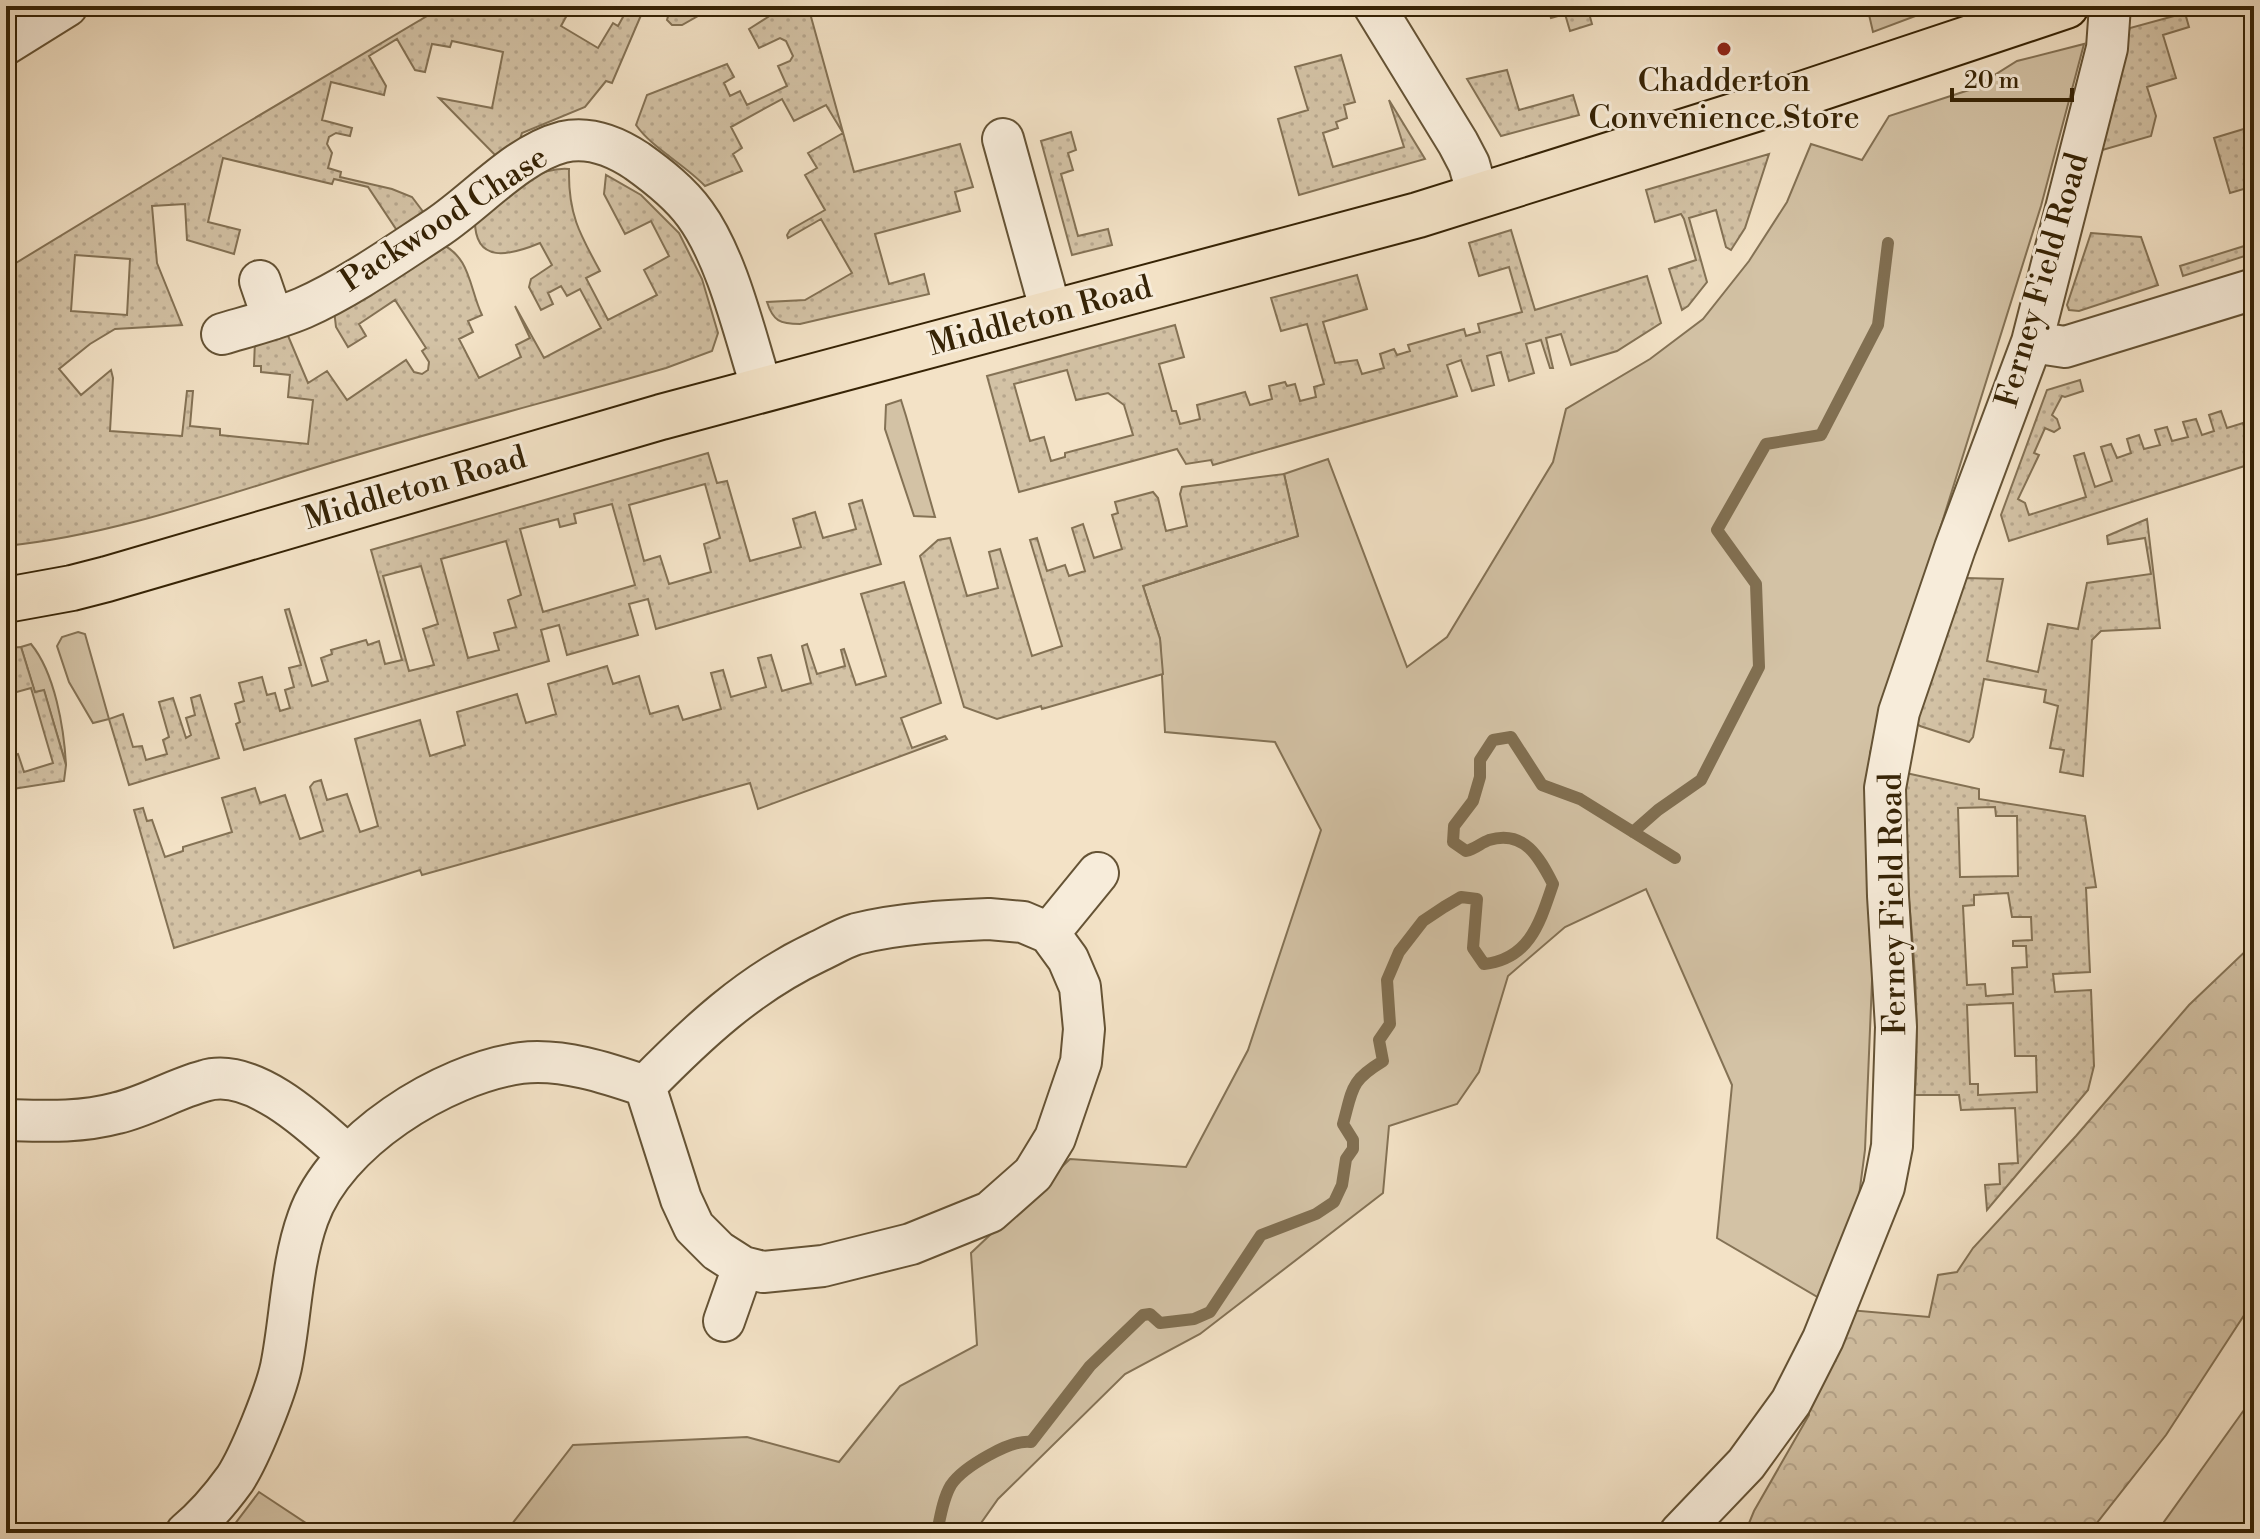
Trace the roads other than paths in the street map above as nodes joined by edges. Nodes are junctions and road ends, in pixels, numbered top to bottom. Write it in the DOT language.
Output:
graph roads {
  1 [pos="67,6"];
  2 [pos="1374,6"];
  3 [pos="2066,6"];
  4 [pos="2110,6"];
  5 [pos="6,44"];
  6 [pos="1003,139"];
  7 [pos="1478,196"];
  8 [pos="260,281"];
  9 [pos="2254,289"];
  10 [pos="1051,312"];
  11 [pos="273,319"];
  12 [pos="222,334"];
  13 [pos="2032,342"];
  14 [pos="762,389"];
  15 [pos="6,600"];
  16 [pos="1098,873"];
  17 [pos="1049,933"];
  18 [pos="645,1086"];
  19 [pos="6,1120"];
  20 [pos="347,1155"];
  21 [pos="743,1267"];
  22 [pos="724,1321"];
  23 [pos="186,1533"];
  24 [pos="1680,1533"];
  1 -- 5 [label="street"];
  2 -- 7 [label="street"];
  3 -- 7 [label="main road, Middleton Road"];
  4 -- 13 [label="street, Ferney Field Road"];
  6 -- 10 [label="street"];
  7 -- 10 [label="main road, Middleton Road"];
  8 -- 11 [label="street"];
  9 -- 13 [label="street"];
  10 -- 14 [label="main road, Middleton Road"];
  11 -- 12 [label="street, Packwood Chase"];
  11 -- 14 [label="street, Packwood Chase"];
  13 -- 24 [label="street, Ferney Field Road"];
  14 -- 15 [label="main road, Middleton Road"];
  16 -- 17 [label="street"];
  17 -- 18 [label="street"];
  17 -- 21 [label="street"];
  18 -- 20 [label="street"];
  18 -- 21 [label="street"];
  19 -- 20 [label="street"];
  20 -- 23 [label="street"];
  21 -- 22 [label="street"];
}
